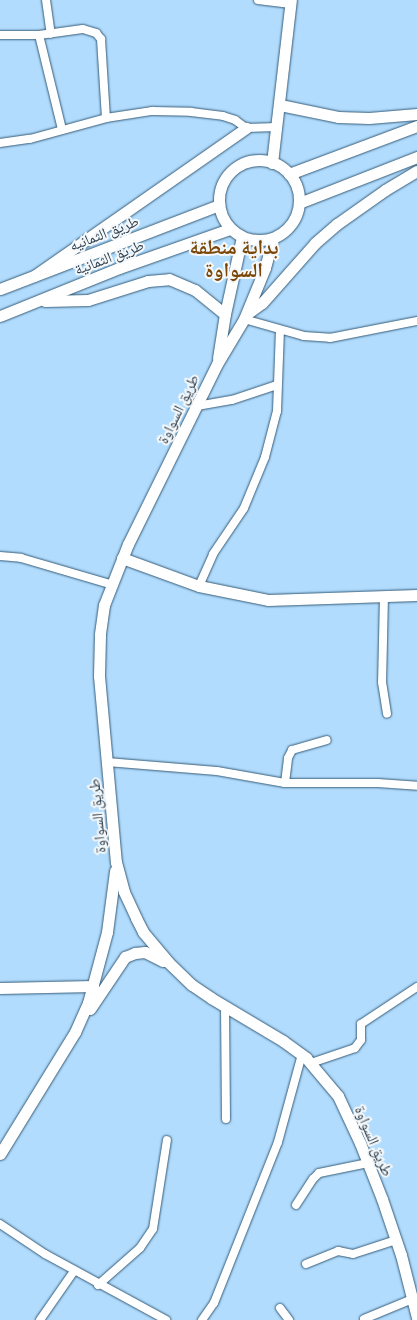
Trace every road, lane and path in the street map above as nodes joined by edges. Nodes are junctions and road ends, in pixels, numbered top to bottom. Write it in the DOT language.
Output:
graph roads {
  1 [pos="46,0"];
  2 [pos="258,0"];
  3 [pos="291,2"];
  4 [pos="51,34"];
  5 [pos="0,35"];
  6 [pos="39,35"];
  7 [pos="280,105"];
  8 [pos="417,114"];
  9 [pos="106,118"];
  10 [pos="417,126"];
  11 [pos="277,127"];
  12 [pos="246,128"];
  13 [pos="62,129"];
  14 [pos="0,143"];
  15 [pos="417,157"];
  16 [pos="272,162"];
  17 [pos="417,171"];
  18 [pos="290,174"];
  19 [pos="299,203"];
  20 [pos="219,205"];
  21 [pos="230,229"];
  22 [pos="242,237"];
  23 [pos="273,238"];
  24 [pos="34,276"];
  25 [pos="0,289"];
  26 [pos="39,301"];
  27 [pos="224,314"];
  28 [pos="0,316"];
  29 [pos="245,317"];
  30 [pos="417,322"];
  31 [pos="280,330"];
  32 [pos="217,364"];
  33 [pos="277,385"];
  34 [pos="197,406"];
  35 [pos="0,556"];
  36 [pos="122,558"];
  37 [pos="110,584"];
  38 [pos="199,586"];
  39 [pos="417,595"];
  40 [pos="384,596"];
  41 [pos="387,714"];
  42 [pos="326,740"];
  43 [pos="107,762"];
  44 [pos="285,784"];
  45 [pos="417,786"];
  46 [pos="116,862"];
  47 [pos="171,966"];
  48 [pos="93,986"];
  49 [pos="417,987"];
  50 [pos="0,988"];
  51 [pos="225,1006"];
  52 [pos="75,1032"];
  53 [pos="302,1054"];
  54 [pos="311,1063"];
  55 [pos="226,1119"];
  56 [pos="166,1140"];
  57 [pos="0,1154"];
  58 [pos="368,1163"];
  59 [pos="296,1204"];
  60 [pos="0,1224"];
  61 [pos="396,1240"];
  62 [pos="306,1264"];
  63 [pos="74,1271"];
  64 [pos="98,1284"];
  65 [pos="415,1298"];
  66 [pos="280,1308"];
  67 [pos="417,1318"];
  68 [pos="364,1319"];
  69 [pos="40,1320"];
  70 [pos="166,1320"];
  71 [pos="202,1320"];
  72 [pos="289,1320"];
  1 -- 4 [label="street"];
  2 -- 3 [label="street"];
  3 -- 7 [label="street"];
  4 -- 6 [label="street"];
  4 -- 9 [label="street"];
  5 -- 6 [label="street"];
  6 -- 13 [label="street"];
  7 -- 8 [label="street"];
  7 -- 11 [label="street"];
  9 -- 12 [label="street"];
  9 -- 13 [label="street"];
  10 -- 18 [label="street"];
  11 -- 12 [label="street"];
  11 -- 16 [label="street"];
  12 -- 24 [label="street"];
  13 -- 14 [label="street"];
  15 -- 19 [label="street"];
  16 -- 18 [label="street"];
  16 -- 20 [label="street"];
  17 -- 29 [label="street"];
  18 -- 19 [label="street"];
  19 -- 23 [label="street"];
  20 -- 21 [label="street"];
  20 -- 24 [label="street, طريق الثمانيه"];
  21 -- 22 [label="street"];
  21 -- 26 [label="street, طريق الثمانية"];
  22 -- 23 [label="street"];
  22 -- 27 [label="street"];
  23 -- 29 [label="street, طريق السواوة"];
  24 -- 25 [label="street, طريق الثمانيه"];
  26 -- 27 [label="street"];
  26 -- 28 [label="street, طريق الثمانية"];
  27 -- 32 [label="street"];
  29 -- 31 [label="street"];
  29 -- 32 [label="street, طريق السواوة"];
  30 -- 31 [label="street"];
  31 -- 33 [label="street"];
  32 -- 34 [label="street, طريق السواوة"];
  33 -- 34 [label="street"];
  33 -- 38 [label="street"];
  34 -- 36 [label="street, طريق السواوة"];
  35 -- 37 [label="street"];
  36 -- 37 [label="street, طريق السواوة"];
  36 -- 38 [label="street"];
  37 -- 43 [label="street, طريق السواوة"];
  38 -- 40 [label="street"];
  39 -- 40 [label="street"];
  40 -- 41 [label="street"];
  42 -- 44 [label="street"];
  43 -- 44 [label="street"];
  43 -- 46 [label="street, طريق السواوة"];
  44 -- 45 [label="street"];
  46 -- 47 [label="street, طريق السواوة"];
  46 -- 48 [label="street"];
  47 -- 51 [label="street, طريق السواوة"];
  47 -- 52 [label="street"];
  48 -- 50 [label="street"];
  48 -- 52 [label="street"];
  49 -- 54 [label="street"];
  51 -- 53 [label="street, طريق السواوة"];
  51 -- 55 [label="street"];
  52 -- 57 [label="street"];
  53 -- 54 [label="street, طريق السواوة"];
  53 -- 71 [label="street"];
  54 -- 58 [label="street, طريق السواوة"];
  56 -- 64 [label="street"];
  58 -- 59 [label="street"];
  58 -- 61 [label="street, طريق السواوة"];
  60 -- 63 [label="street"];
  61 -- 62 [label="street"];
  61 -- 65 [label="street, طريق السواوة"];
  63 -- 64 [label="street"];
  63 -- 69 [label="street"];
  64 -- 70 [label="street"];
  65 -- 67 [label="street, طريق السواوة"];
  65 -- 68 [label="street"];
  66 -- 72 [label="street"];
}
